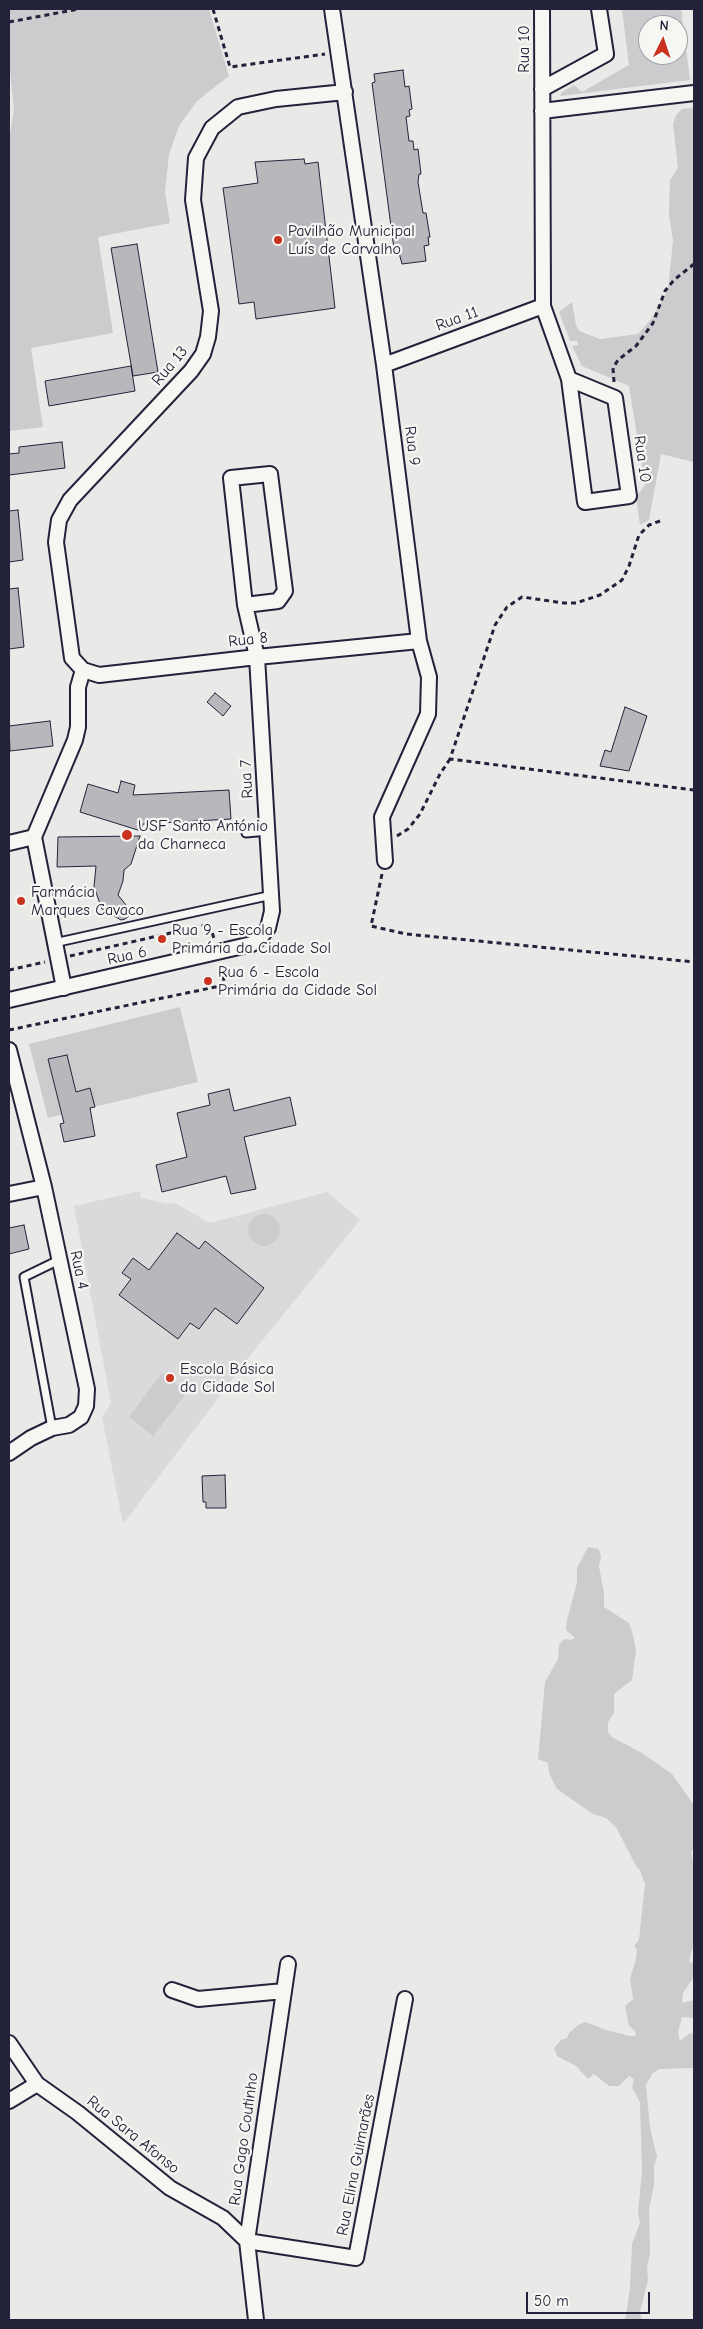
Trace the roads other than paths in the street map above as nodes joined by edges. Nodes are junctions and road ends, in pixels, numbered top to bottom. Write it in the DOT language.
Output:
graph roads {
  1 [pos="332,9"];
  2 [pos="340,9"];
  3 [pos="542,9"];
  4 [pos="599,9"];
  5 [pos="335,25"];
  6 [pos="542,89"];
  7 [pos="345,92"];
  8 [pos="694,93"];
  9 [pos="542,111"];
  10 [pos="542,306"];
  11 [pos="384,365"];
  12 [pos="569,379"];
  13 [pos="245,605"];
  14 [pos="419,641"];
  15 [pos="257,656"];
  16 [pos="83,670"];
  17 [pos="268,831"];
  18 [pos="246,833"];
  19 [pos="34,837"];
  20 [pos="9,843"];
  21 [pos="385,861"];
  22 [pos="272,895"];
  23 [pos="54,944"];
  24 [pos="252,944"];
  25 [pos="64,988"];
  26 [pos="9,1000"];
  27 [pos="9,1050"];
  28 [pos="44,1187"];
  29 [pos="9,1194"];
  30 [pos="59,1260"];
  31 [pos="52,1428"];
  32 [pos="9,1453"];
  33 [pos="288,1964"];
  34 [pos="172,1990"];
  35 [pos="284,1991"];
  36 [pos="405,1999"];
  37 [pos="9,2043"];
  38 [pos="37,2084"];
  39 [pos="9,2101"];
  40 [pos="247,2241"];
  41 [pos="256,2320"];
  1 -- 5 [label="street, Rua 9"];
  2 -- 5 [label="street, Rua 9"];
  3 -- 6 [label="street, Rua 10"];
  4 -- 6 [label="street, Rua 10"];
  5 -- 7 [label="street, Rua 9"];
  6 -- 9 [label="street, Rua 10"];
  7 -- 11 [label="street, Rua 9"];
  7 -- 16 [label="street, Rua 13"];
  8 -- 9 [label="street"];
  9 -- 10 [label="street, Rua 10"];
  10 -- 11 [label="street, Rua 11"];
  10 -- 12 [label="street, Rua 10"];
  11 -- 14 [label="street, Rua 9"];
  12 -- 12 [label="street, Rua 10"];
  13 -- 13 [label="street, Rua 7"];
  13 -- 15 [label="street, Rua 7"];
  14 -- 15 [label="street, Rua 8"];
  14 -- 21 [label="street, Rua 9"];
  15 -- 16 [label="street, Rua 8"];
  15 -- 17 [label="street, Rua 7"];
  16 -- 19 [label="street"];
  17 -- 18 [label="lane"];
  17 -- 22 [label="street, Rua 7"];
  19 -- 20 [label="street"];
  19 -- 23 [label="street"];
  22 -- 23 [label="lane"];
  22 -- 24 [label="street, Rua 7"];
  23 -- 25 [label="street"];
  24 -- 25 [label="street, Rua 6"];
  25 -- 26 [label="street, Rua 6"];
  27 -- 28 [label="street, Rua 4"];
  28 -- 29 [label="street"];
  28 -- 30 [label="street, Rua 4"];
  30 -- 31 [label="lane"];
  30 -- 31 [label="street, Rua 4"];
  31 -- 32 [label="street, Rua 4"];
  33 -- 35 [label="street, Rua Gago Coutinho"];
  34 -- 35 [label="street"];
  35 -- 40 [label="street, Rua Gago Coutinho"];
  36 -- 40 [label="street, Rua Elina Guimarães"];
  37 -- 38 [label="street, Rua Sara Afonso"];
  38 -- 39 [label="street"];
  38 -- 40 [label="street, Rua Sara Afonso"];
  40 -- 41 [label="street, Rua Gago Coutinho"];
}
